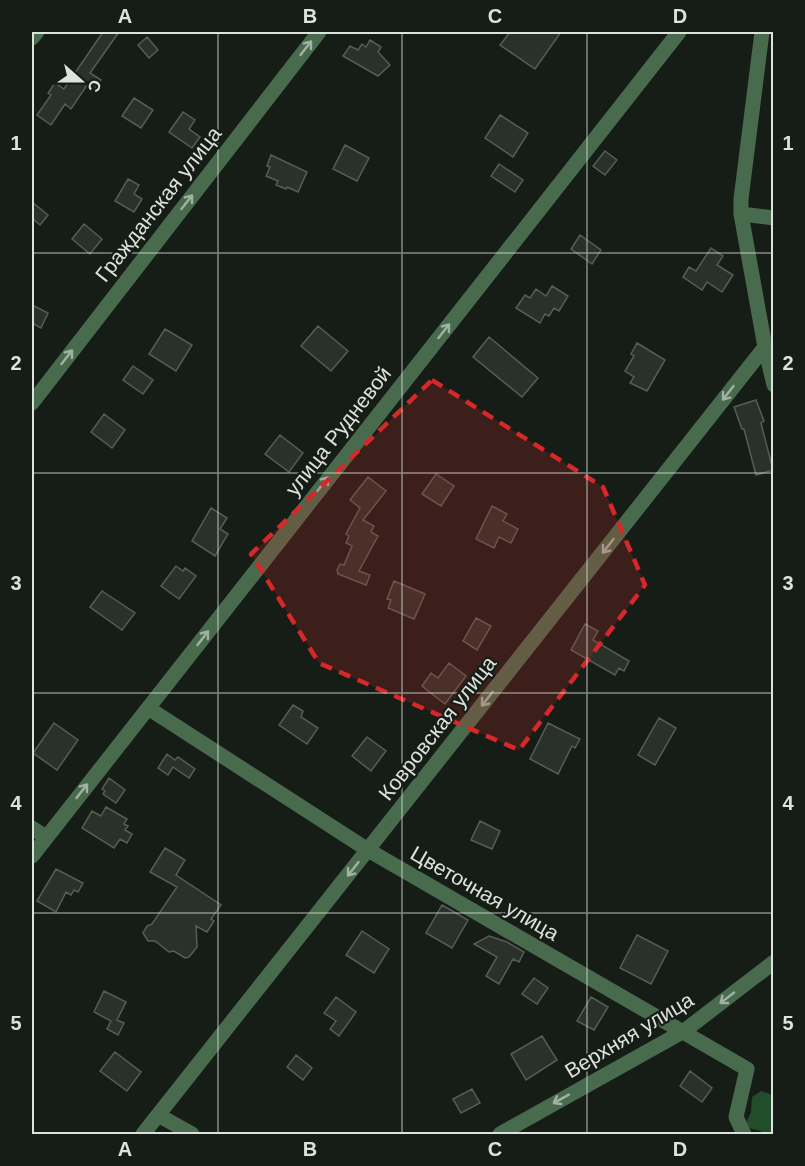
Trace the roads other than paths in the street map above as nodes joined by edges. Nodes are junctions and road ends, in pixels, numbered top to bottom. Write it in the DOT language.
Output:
graph roads {
  1 [pos="37,32"];
  2 [pos="319,32"];
  3 [pos="679,32"];
  4 [pos="762,32"];
  5 [pos="32,38"];
  6 [pos="741,214"];
  7 [pos="774,218"];
  8 [pos="765,347"];
  9 [pos="774,385"];
  10 [pos="32,403"];
  11 [pos="148,708"];
  12 [pos="32,828"];
  13 [pos="46,837"];
  14 [pos="368,850"];
  15 [pos="32,856"];
  16 [pos="774,962"];
  17 [pos="684,1031"];
  18 [pos="158,1115"];
  19 [pos="508,1133"];
  20 [pos="143,1134"];
  21 [pos="192,1134"];
  22 [pos="744,1134"];
  1 -- 5 [label="street"];
  10 -- 2 [label="street, Гражданская улица, one-way"];
  11 -- 3 [label="street, улица Рудневой, one-way"];
  4 -- 6 [label="street"];
  6 -- 7 [label="street"];
  6 -- 8 [label="street"];
  8 -- 9 [label="street"];
  8 -- 14 [label="street, Ковровская улица, one-way"];
  13 -- 11 [label="street, улица Рудневой, one-way"];
  11 -- 14 [label="street, Цветочная улица"];
  12 -- 13 [label="street"];
  13 -- 15 [label="street, улица Рудневой"];
  14 -- 17 [label="street, Цветочная улица"];
  14 -- 18 [label="street, Ковровская улица, one-way"];
  16 -- 17 [label="street, Верхняя улица, one-way"];
  17 -- 19 [label="street, Верхняя улица, one-way"];
  17 -- 22 [label="street, Цветочная улица"];
  18 -- 20 [label="street, Ковровская улица"];
  18 -- 21 [label="street"];
}
